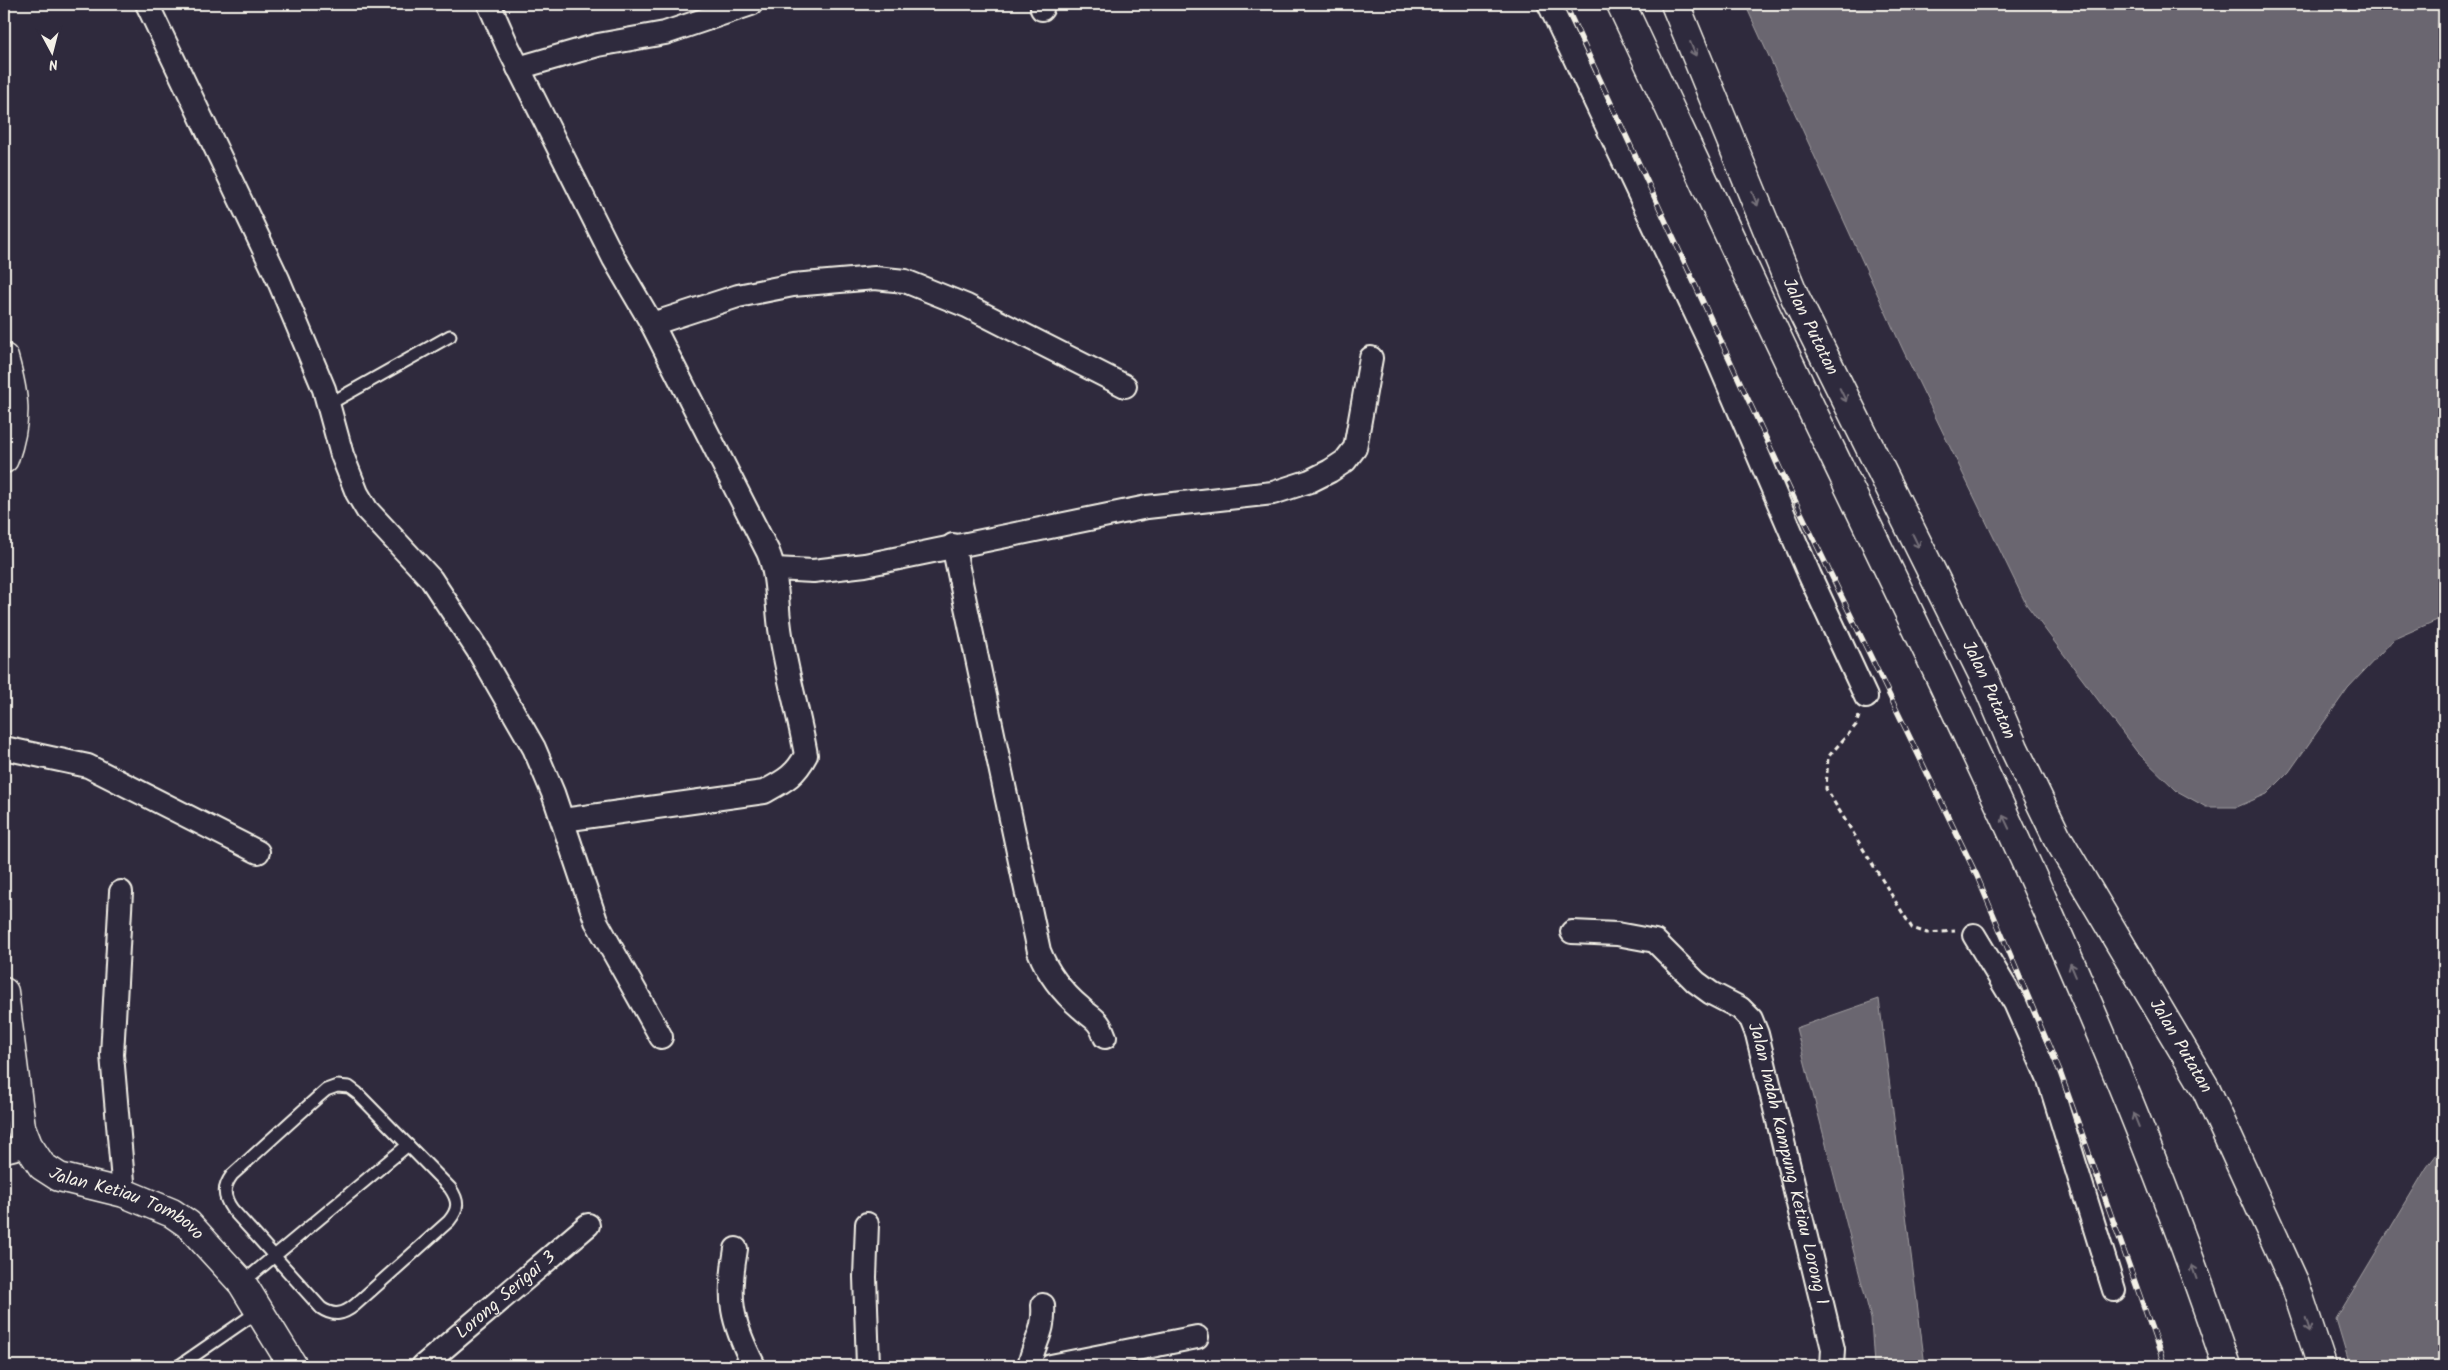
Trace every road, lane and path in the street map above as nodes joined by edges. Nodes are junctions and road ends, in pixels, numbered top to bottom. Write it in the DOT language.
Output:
graph roads {
  1 [pos="147,4"];
  2 [pos="490,4"];
  3 [pos="751,4"];
  4 [pos="1549,4"];
  5 [pos="1621,4"];
  6 [pos="1675,4"];
  7 [pos="518,68"];
  8 [pos="1795,297"];
  9 [pos="652,324"];
  10 [pos="450,336"];
  11 [pos="4,358"];
  12 [pos="1371,358"];
  13 [pos="1125,386"];
  14 [pos="1801,388"];
  15 [pos="329,404"];
  16 [pos="4,459"];
  17 [pos="953,545"];
  18 [pos="775,569"];
  19 [pos="1984,679"];
  20 [pos="1866,697"];
  21 [pos="1966,730"];
  22 [pos="4,748"];
  23 [pos="563,820"];
  24 [pos="258,852"];
  25 [pos="121,892"];
  26 [pos="1572,932"];
  27 [pos="1974,934"];
  28 [pos="4,992"];
  29 [pos="661,1037"];
  30 [pos="1105,1038"];
  31 [pos="408,1145"];
  32 [pos="16,1148"];
  33 [pos="124,1192"];
  34 [pos="867,1224"];
  35 [pos="588,1225"];
  36 [pos="736,1249"];
  37 [pos="274,1256"];
  38 [pos="242,1283"];
  39 [pos="2114,1290"];
  40 [pos="1043,1305"];
  41 [pos="260,1310"];
  42 [pos="1197,1337"];
  43 [pos="179,1366"];
  44 [pos="294,1366"];
  45 [pos="423,1366"];
  46 [pos="754,1366"];
  47 [pos="868,1366"];
  48 [pos="1029,1366"];
  49 [pos="1051,1366"];
  50 [pos="1832,1366"];
  51 [pos="2227,1366"];
  52 [pos="2322,1366"];
  1 -- 15 [label="street"];
  2 -- 7 [label="street"];
  3 -- 7 [label="street"];
  4 -- 20 [label="street"];
  5 -- 14 [label="main road, Jalan Putatan"];
  6 -- 8 [label="main road, Jalan Putatan, one-way"];
  7 -- 9 [label="street"];
  8 -- 14 [label="main road"];
  8 -- 19 [label="main road, Jalan Putatan, one-way"];
  9 -- 13 [label="street"];
  9 -- 18 [label="street"];
  10 -- 15 [label="lane"];
  11 -- 16 [label="main road"];
  12 -- 17 [label="street"];
  14 -- 21 [label="main road, Jalan Putatan"];
  15 -- 23 [label="street"];
  17 -- 18 [label="street"];
  17 -- 30 [label="street"];
  18 -- 23 [label="street"];
  19 -- 21 [label="main road"];
  19 -- 52 [label="main road, Jalan Putatan, one-way"];
  20 -- 27 [label="path"];
  51 -- 21 [label="main road, Jalan Putatan, one-way"];
  22 -- 24 [label="street"];
  23 -- 29 [label="street"];
  25 -- 33 [label="street"];
  26 -- 50 [label="street, Jalan Indah Kampung Ketiau Lorong 1"];
  27 -- 39 [label="street"];
  28 -- 32 [label="main road, Jalan Ketiau Tombovo"];
  31 -- 37 [label="lane"];
  31 -- 37 [label="lane"];
  31 -- 37 [label="lane"];
  32 -- 33 [label="main road, Jalan Ketiau Tombovo"];
  33 -- 38 [label="main road, Jalan Ketiau Tombovo"];
  34 -- 47 [label="street"];
  35 -- 45 [label="street, Lorong Serigai 3"];
  36 -- 46 [label="street"];
  37 -- 38 [label="lane"];
  38 -- 41 [label="main road, Jalan Ketiau Tombovo"];
  40 -- 48 [label="street"];
  41 -- 43 [label="lane"];
  41 -- 44 [label="main road, Jalan Ketiau Tombovo"];
  42 -- 49 [label="street"];
}
